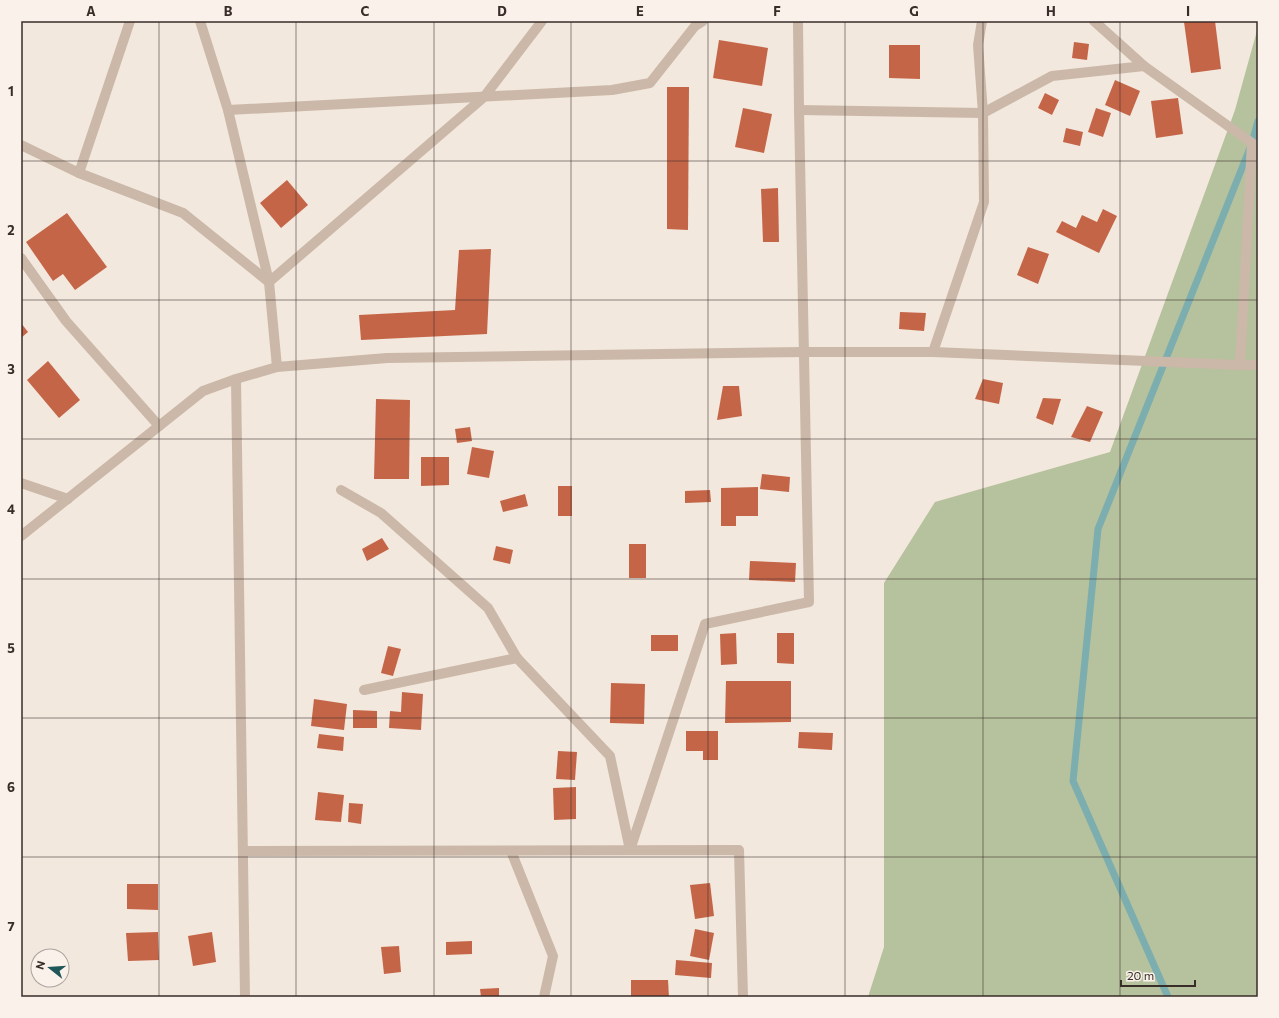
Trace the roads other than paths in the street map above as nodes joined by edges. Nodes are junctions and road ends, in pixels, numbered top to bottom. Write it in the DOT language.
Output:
graph roads {
  1 [pos="130,21"];
  2 [pos="200,21"];
  3 [pos="542,21"];
  4 [pos="703,21"];
  5 [pos="798,21"];
  6 [pos="982,21"];
  7 [pos="1094,21"];
  8 [pos="1144,66"];
  9 [pos="484,97"];
  10 [pos="228,110"];
  11 [pos="799,110"];
  12 [pos="983,113"];
  13 [pos="21,145"];
  14 [pos="79,172"];
  15 [pos="21,258"];
  16 [pos="269,282"];
  17 [pos="804,352"];
  18 [pos="933,352"];
  19 [pos="1240,365"];
  20 [pos="1258,365"];
  21 [pos="277,367"];
  22 [pos="236,379"];
  23 [pos="159,426"];
  24 [pos="21,483"];
  25 [pos="342,490"];
  26 [pos="68,499"];
  27 [pos="21,536"];
  28 [pos="517,658"];
  29 [pos="364,690"];
  30 [pos="630,850"];
  31 [pos="243,851"];
  32 [pos="511,851"];
  33 [pos="245,997"];
  34 [pos="544,997"];
  35 [pos="743,997"];
  1 -- 14 [label="street"];
  2 -- 10 [label="street"];
  3 -- 9 [label="street"];
  4 -- 9 [label="street"];
  5 -- 11 [label="street"];
  6 -- 12 [label="street"];
  7 -- 8 [label="street"];
  8 -- 12 [label="street"];
  8 -- 19 [label="street"];
  9 -- 10 [label="street"];
  9 -- 16 [label="street"];
  10 -- 16 [label="street"];
  11 -- 12 [label="street"];
  11 -- 17 [label="street"];
  12 -- 18 [label="street"];
  13 -- 14 [label="street"];
  14 -- 16 [label="street"];
  15 -- 23 [label="street"];
  16 -- 21 [label="street"];
  17 -- 18 [label="street"];
  17 -- 21 [label="street"];
  17 -- 30 [label="street"];
  18 -- 19 [label="street"];
  19 -- 20 [label="street"];
  21 -- 22 [label="street"];
  22 -- 23 [label="street"];
  22 -- 31 [label="street"];
  23 -- 26 [label="street"];
  24 -- 26 [label="street"];
  25 -- 28 [label="street"];
  26 -- 27 [label="street"];
  28 -- 29 [label="street"];
  28 -- 30 [label="street"];
  30 -- 32 [label="street"];
  30 -- 35 [label="street"];
  31 -- 32 [label="street"];
  31 -- 33 [label="street"];
  32 -- 34 [label="street"];
}
